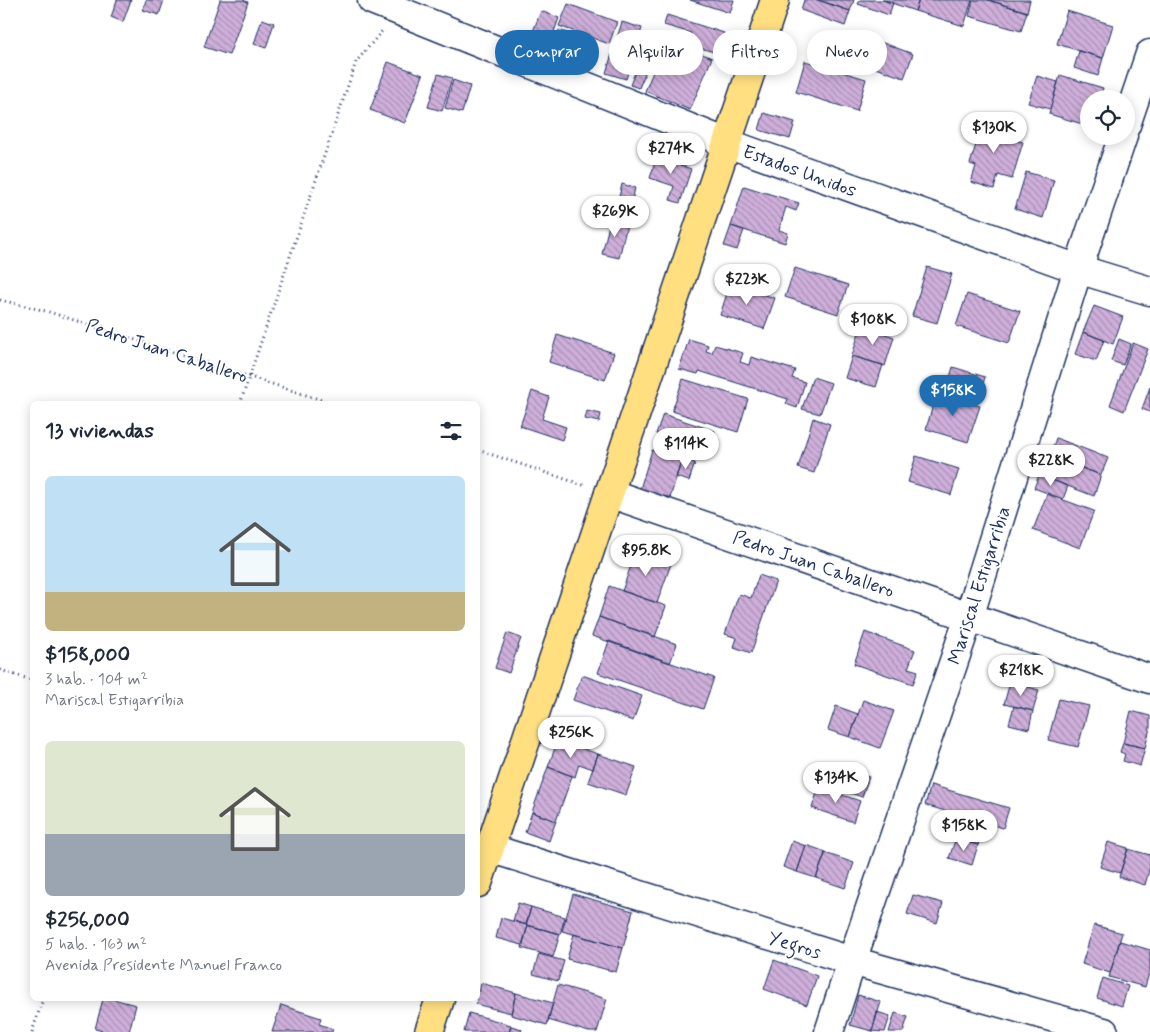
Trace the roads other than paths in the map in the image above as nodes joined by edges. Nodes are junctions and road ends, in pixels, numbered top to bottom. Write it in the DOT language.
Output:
graph roads {
  1 [pos="372,0"];
  2 [pos="775,0"];
  3 [pos="400,5"];
  4 [pos="1150,54"];
  5 [pos="1135,99"];
  6 [pos="727,143"];
  7 [pos="1120,145"];
  8 [pos="1078,269"];
  9 [pos="1150,292"];
  10 [pos="609,493"];
  11 [pos="969,616"];
  12 [pos="1150,679"];
  13 [pos="489,848"];
  14 [pos="480,877"];
  15 [pos="852,961"];
  16 [pos="439,1001"];
  17 [pos="429,1032"];
  18 [pos="829,1032"];
  19 [pos="1104,1032"];
  1 -- 3 [label="street, Estados Unidos"];
  2 -- 6 [label="main road"];
  3 -- 6 [label="street, Estados Unidos"];
  4 -- 5 [label="street"];
  6 -- 8 [label="street, Estados Unidos"];
  6 -- 10 [label="main road"];
  7 -- 8 [label="street, Mariscal Estigarribia"];
  8 -- 9 [label="street, Estados Unidos"];
  8 -- 11 [label="street, Mariscal Estigarribia"];
  10 -- 11 [label="street, Pedro Juan Caballero"];
  10 -- 13 [label="main road"];
  11 -- 12 [label="street, Pedro Juan Caballero"];
  11 -- 15 [label="street, Mariscal Estigarribia"];
  13 -- 14 [label="main road"];
  13 -- 15 [label="street, Yegros"];
  15 -- 18 [label="street, Mariscal Estigarribia"];
  15 -- 19 [label="street, Yegros"];
  16 -- 17 [label="main road"];
}
